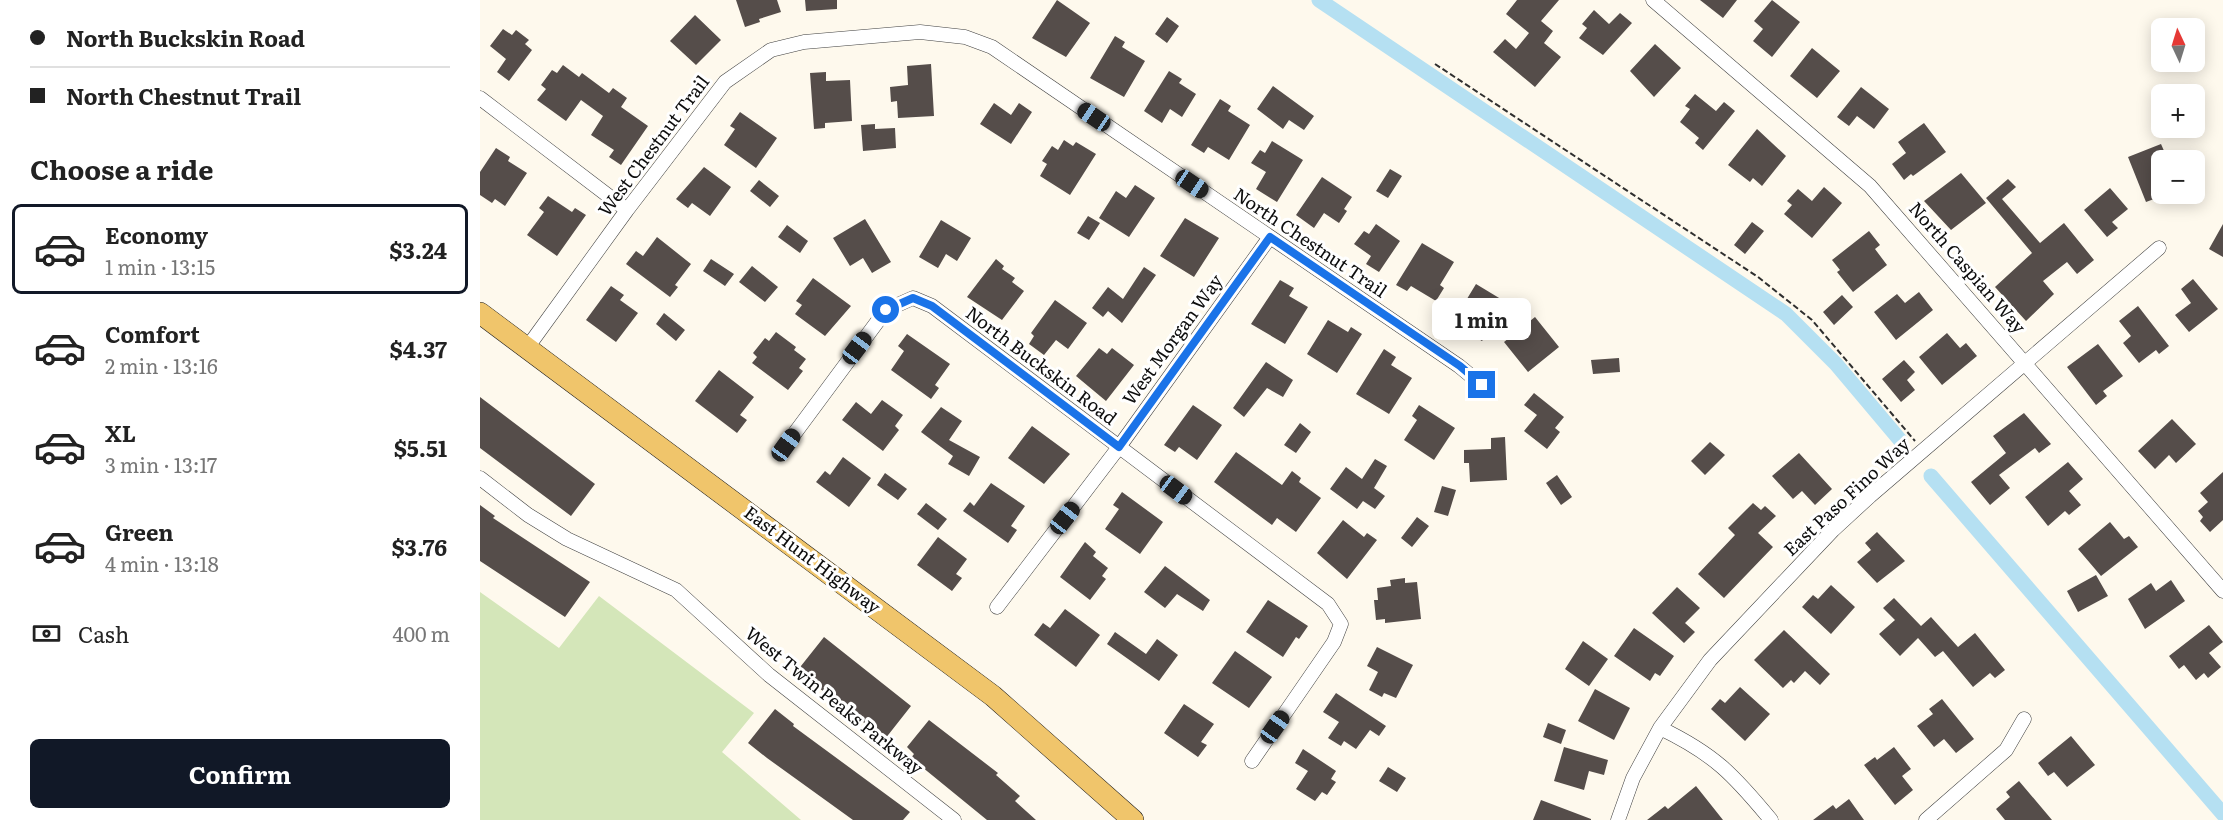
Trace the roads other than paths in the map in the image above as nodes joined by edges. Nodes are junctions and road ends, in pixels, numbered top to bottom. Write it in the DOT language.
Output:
graph roads {
  1 [pos="1653,0"];
  2 [pos="965,38"];
  3 [pos="480,98"];
  4 [pos="627,210"];
  5 [pos="1270,237"];
  6 [pos="2159,248"];
  7 [pos="480,313"];
  8 [pos="527,348"];
  9 [pos="2026,362"];
  10 [pos="1482,385"];
  11 [pos="786,445"];
  12 [pos="1119,447"];
  13 [pos="480,478"];
  14 [pos="2223,591"];
  15 [pos="997,607"];
  16 [pos="2024,719"];
  17 [pos="1660,728"];
  18 [pos="1252,761"];
  19 [pos="954,820"];
  20 [pos="1133,820"];
  21 [pos="1618,820"];
  22 [pos="1771,820"];
  23 [pos="1926,820"];
  1 -- 9 [label="street, North Caspian Way"];
  2 -- 4 [label="street, West Chestnut Trail"];
  2 -- 5 [label="street, North Chestnut Trail"];
  3 -- 4 [label="street"];
  4 -- 8 [label="street, West Chestnut Trail"];
  5 -- 10 [label="street, North Chestnut Trail"];
  5 -- 12 [label="street, West Morgan Way"];
  6 -- 9 [label="street, East Paso Fino Way"];
  7 -- 8 [label="main road, East Hunt Highway"];
  8 -- 20 [label="main road, East Hunt Highway"];
  9 -- 14 [label="street, North Caspian Way"];
  9 -- 17 [label="street, East Paso Fino Way"];
  11 -- 12 [label="street, North Buckskin Road"];
  12 -- 15 [label="street, West Morgan Way"];
  12 -- 18 [label="street, North Buckskin Road"];
  13 -- 19 [label="street, West Twin Peaks Parkway"];
  16 -- 23 [label="street"];
  17 -- 21 [label="street, East Paso Fino Way"];
  17 -- 22 [label="street"];
}
